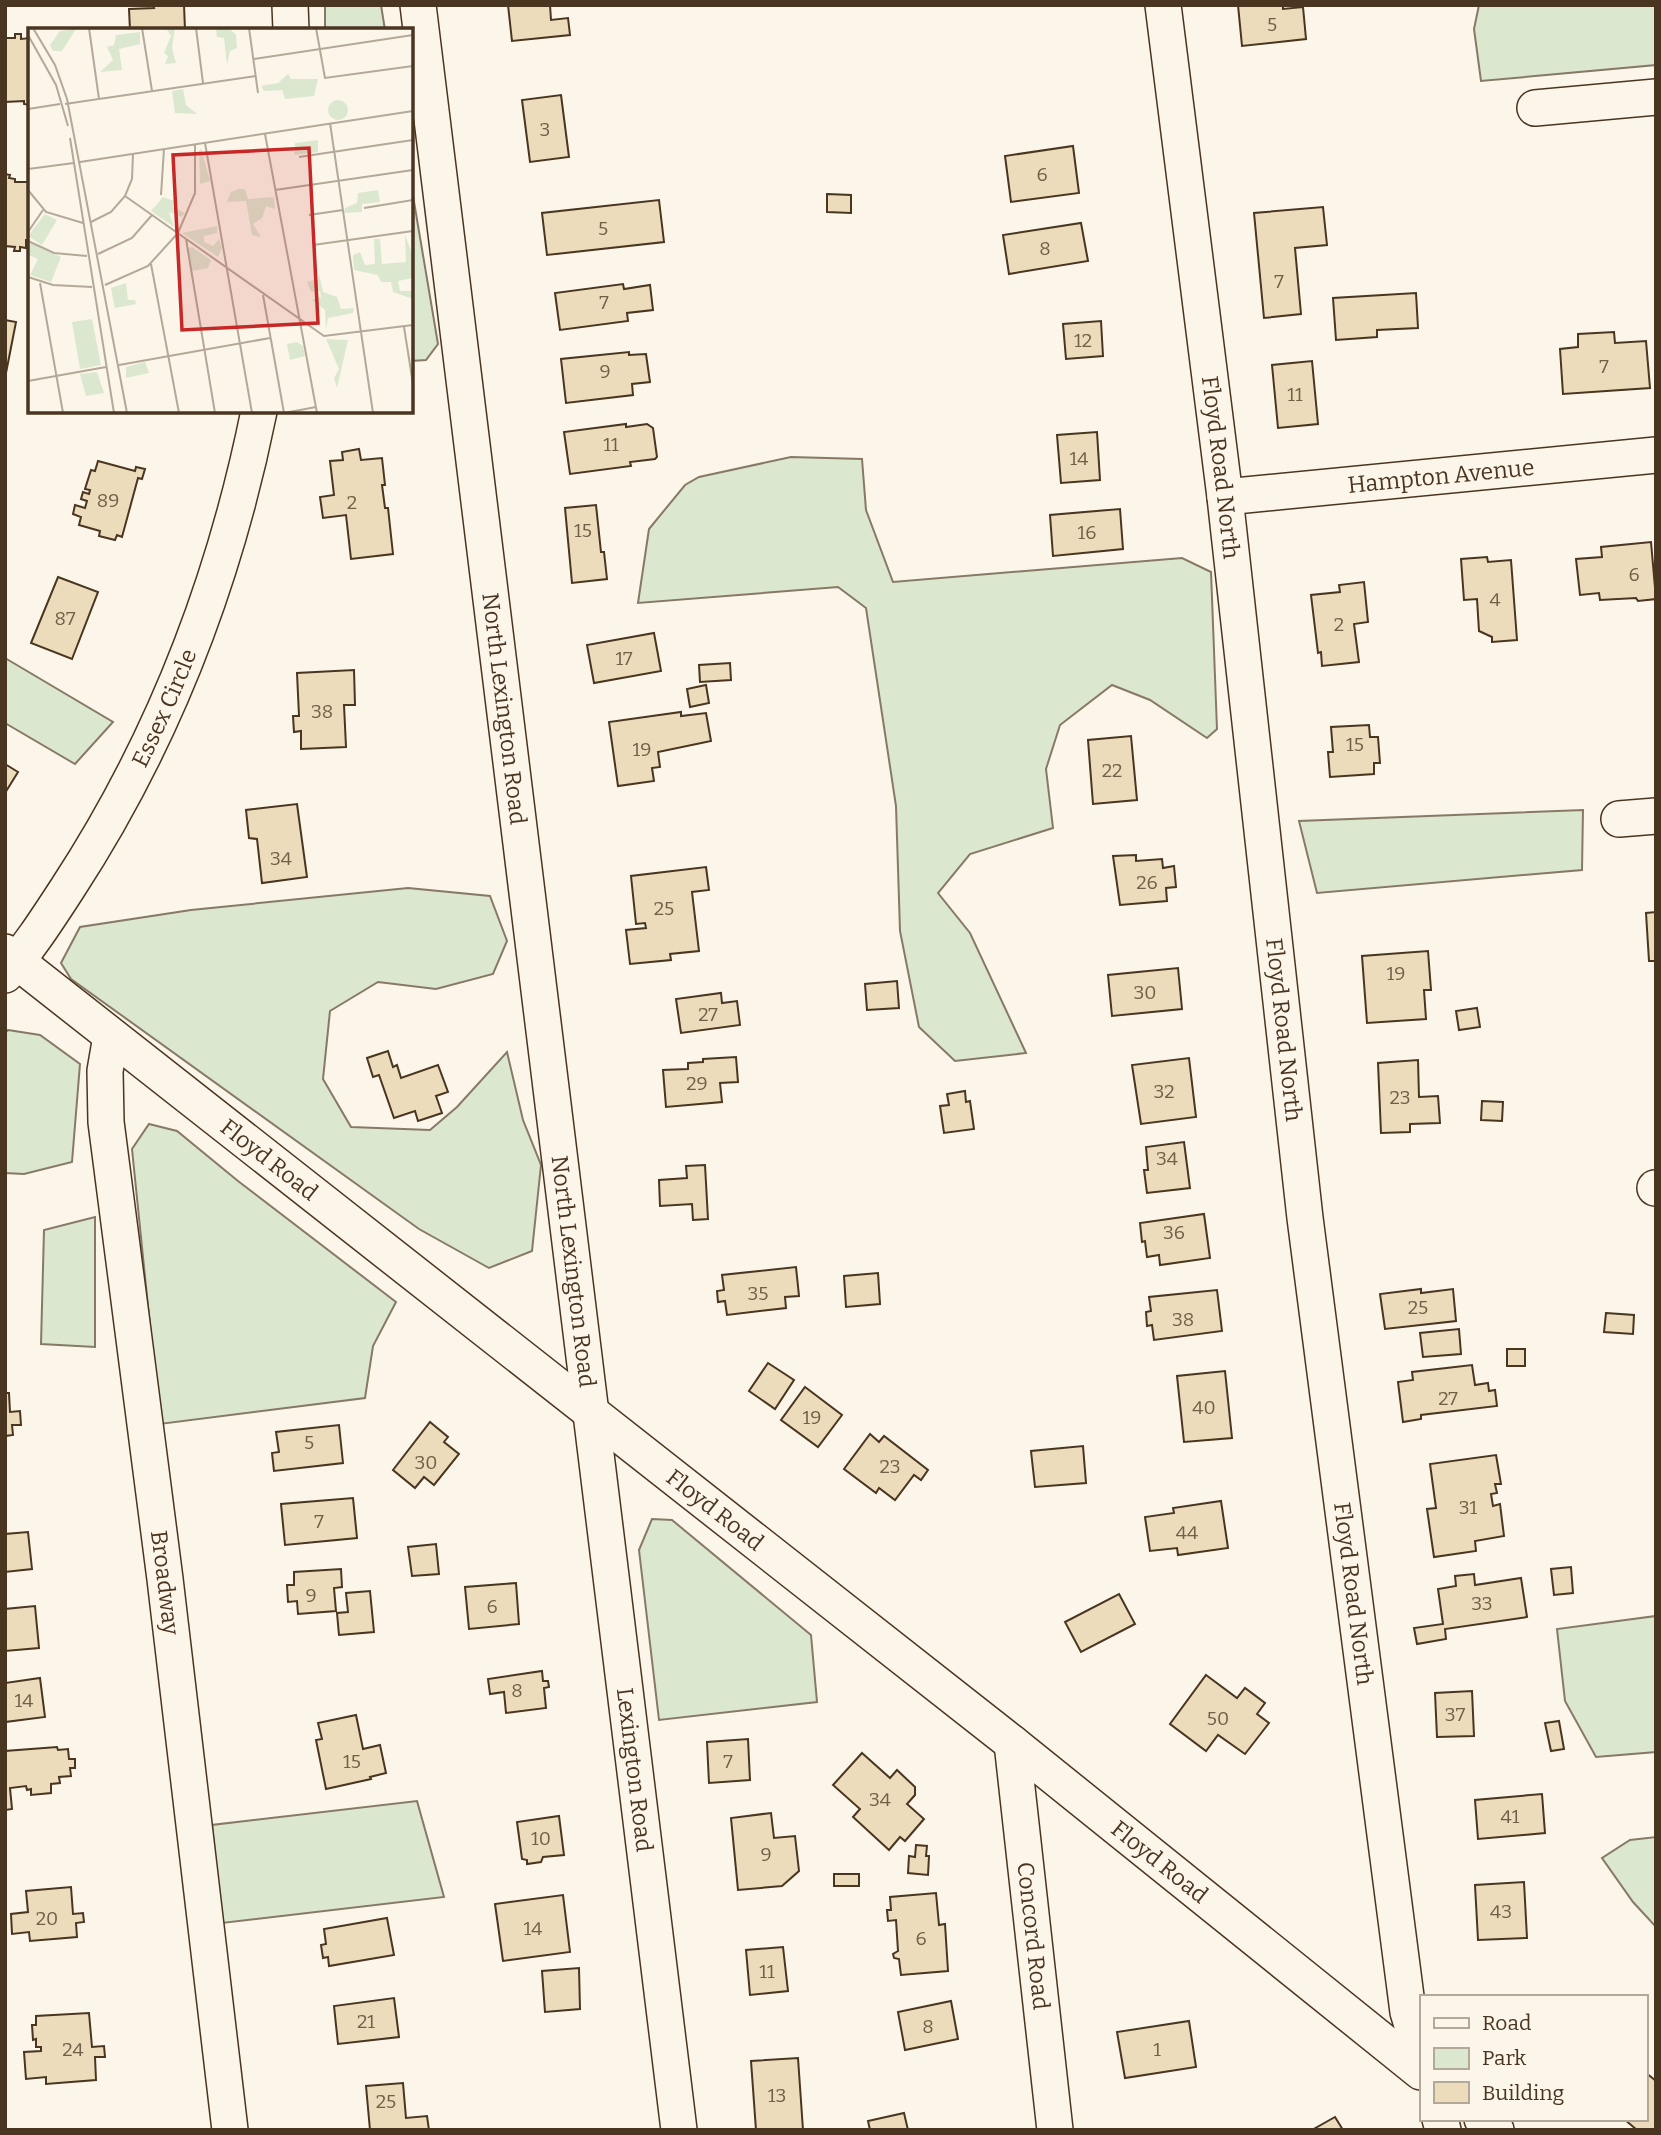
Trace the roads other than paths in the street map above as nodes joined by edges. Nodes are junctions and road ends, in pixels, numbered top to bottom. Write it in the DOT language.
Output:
graph roads {
  1 [pos="290,5"];
  2 [pos="418,5"];
  3 [pos="1163,5"];
  4 [pos="291,28"];
  5 [pos="1656,97"];
  6 [pos="1535,108"];
  7 [pos="259,413"];
  8 [pos="1656,455"];
  9 [pos="1225,497"];
  10 [pos="1656,816"];
  11 [pos="1619,819"];
  12 [pos="9,963"];
  13 [pos="111,1036"];
  14 [pos="592,1411"];
  15 [pos="1012,1742"];
  16 [pos="1420,2051"];
  17 [pos="1420,2070"];
  18 [pos="230,2130"];
  19 [pos="679,2130"];
  20 [pos="1055,2130"];
  1 -- 4 [label="street"];
  2 -- 14 [label="street, North Lexington Road"];
  3 -- 9 [label="street, Floyd Road North"];
  5 -- 6 [label="street"];
  7 -- 12 [label="street, Essex Circle"];
  8 -- 9 [label="street, Hampton Avenue"];
  9 -- 16 [label="street, Floyd Road North"];
  10 -- 11 [label="street"];
  12 -- 13 [label="street, Floyd Road"];
  13 -- 14 [label="street, Floyd Road"];
  13 -- 18 [label="street, Broadway"];
  14 -- 15 [label="street, Floyd Road"];
  14 -- 19 [label="street, Lexington Road"];
  15 -- 17 [label="street, Floyd Road"];
  15 -- 20 [label="street, Concord Road"];
}
